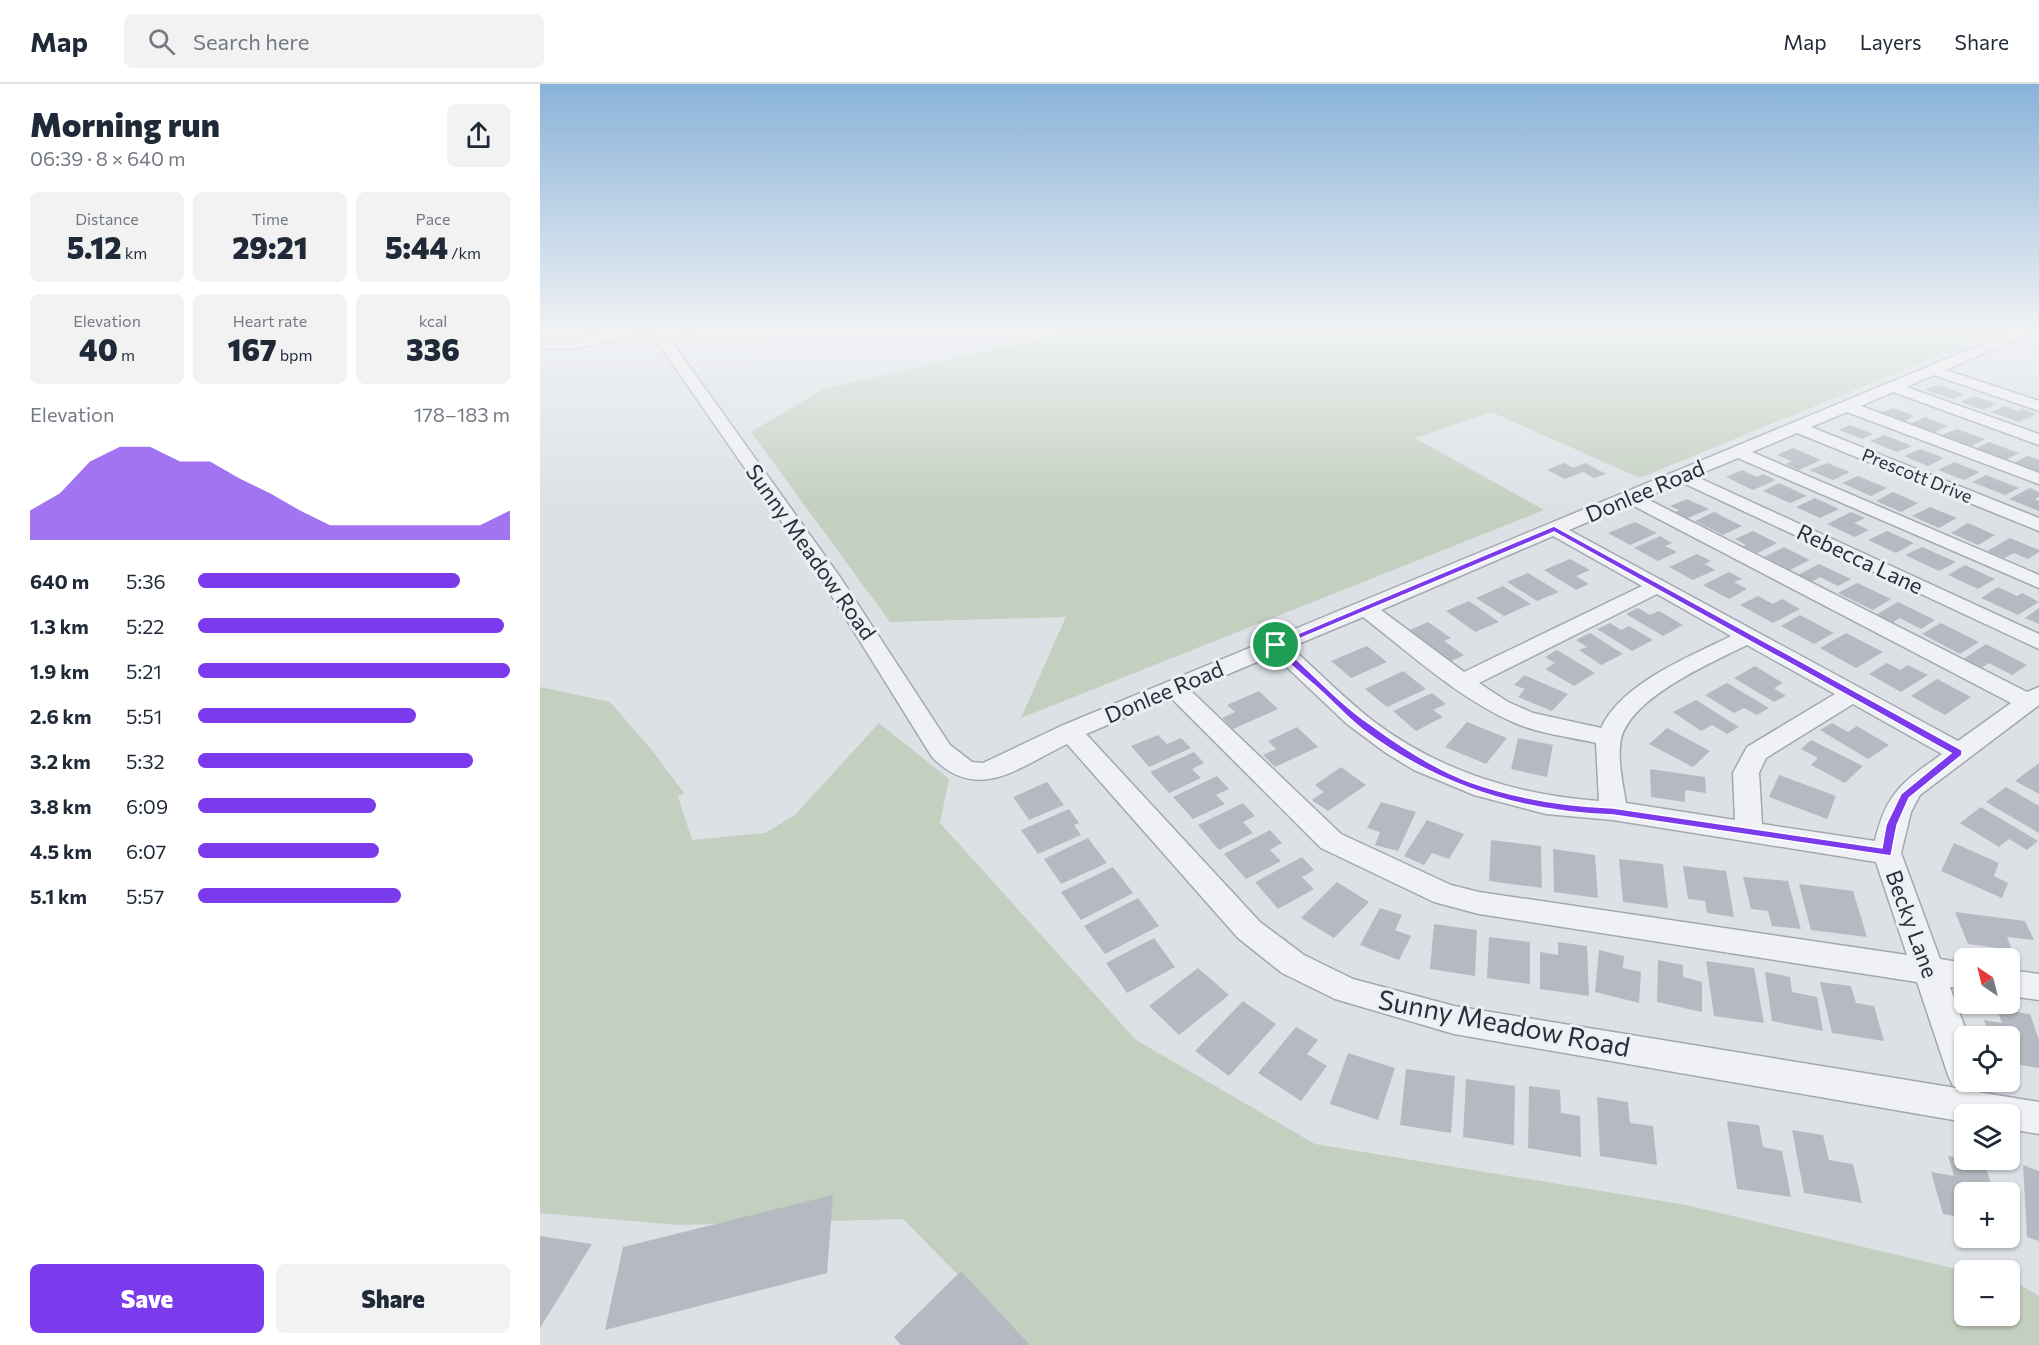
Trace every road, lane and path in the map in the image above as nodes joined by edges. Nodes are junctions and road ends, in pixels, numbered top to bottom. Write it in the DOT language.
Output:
graph roads {
  1 [pos="698,390"];
  2 [pos="1886,390"];
  3 [pos="1901,390"];
  4 [pos="1991,390"];
  5 [pos="1846,406"];
  6 [pos="2039,406"];
  7 [pos="1796,428"];
  8 [pos="2039,440"];
  9 [pos="1738,452"];
  10 [pos="1681,476"];
  11 [pos="2039,479"];
  12 [pos="1630,497"];
  13 [pos="2039,525"];
  14 [pos="1554,529"];
  15 [pos="2039,582"];
  16 [pos="1658,586"];
  17 [pos="1365,608"];
  18 [pos="1747,636"];
  19 [pos="2039,642"];
  20 [pos="1276,645"];
  21 [pos="1462,682"];
  22 [pos="1174,688"];
  23 [pos="1852,693"];
  24 [pos="2033,698"];
  25 [pos="1070,732"];
  26 [pos="1609,738"];
  27 [pos="1958,753"];
  28 [pos="966,770"];
  29 [pos="1613,812"];
  30 [pos="1749,832"];
  31 [pos="1887,853"];
  32 [pos="1929,971"];
  33 [pos="1954,974"];
  34 [pos="2020,984"];
  35 [pos="2039,987"];
  36 [pos="1954,1044"];
  37 [pos="1954,1085"];
  38 [pos="1980,1092"];
  39 [pos="2039,1118"];
  1 -- 28 [label="street, Sunny Meadow Road"];
  2 -- 5 [label="street, Donlee Road"];
  3 -- 8 [label="street"];
  4 -- 6 [label="street"];
  5 -- 7 [label="street, Donlee Road"];
  5 -- 11 [label="street"];
  7 -- 9 [label="street, Donlee Road"];
  7 -- 13 [label="street, Prescott Drive"];
  9 -- 10 [label="street, Donlee Road"];
  9 -- 15 [label="street"];
  10 -- 12 [label="street, Donlee Road"];
  10 -- 19 [label="street, Rebecca Lane"];
  12 -- 14 [label="street, Donlee Road"];
  12 -- 24 [label="street"];
  14 -- 16 [label="street"];
  14 -- 17 [label="street, Donlee Road"];
  16 -- 18 [label="street"];
  16 -- 21 [label="street"];
  17 -- 20 [label="street, Donlee Road"];
  17 -- 21 [label="street"];
  18 -- 23 [label="street"];
  18 -- 26 [label="street"];
  20 -- 22 [label="street, Donlee Road"];
  20 -- 29 [label="street"];
  21 -- 26 [label="street"];
  22 -- 25 [label="street, Donlee Road"];
  22 -- 32 [label="street"];
  23 -- 27 [label="street"];
  23 -- 30 [label="street"];
  24 -- 27 [label="street, Becky Lane"];
  25 -- 28 [label="street, Donlee Road"];
  25 -- 37 [label="street, Sunny Meadow Road"];
  26 -- 29 [label="street"];
  27 -- 31 [label="street, Becky Lane"];
  29 -- 30 [label="street"];
  30 -- 31 [label="street"];
  31 -- 32 [label="street, Becky Lane"];
  32 -- 33 [label="street"];
  32 -- 36 [label="street, Becky Lane"];
  34 -- 35 [label="street"];
  38 -- 39 [label="street, Sunny Meadow Road"];
}
